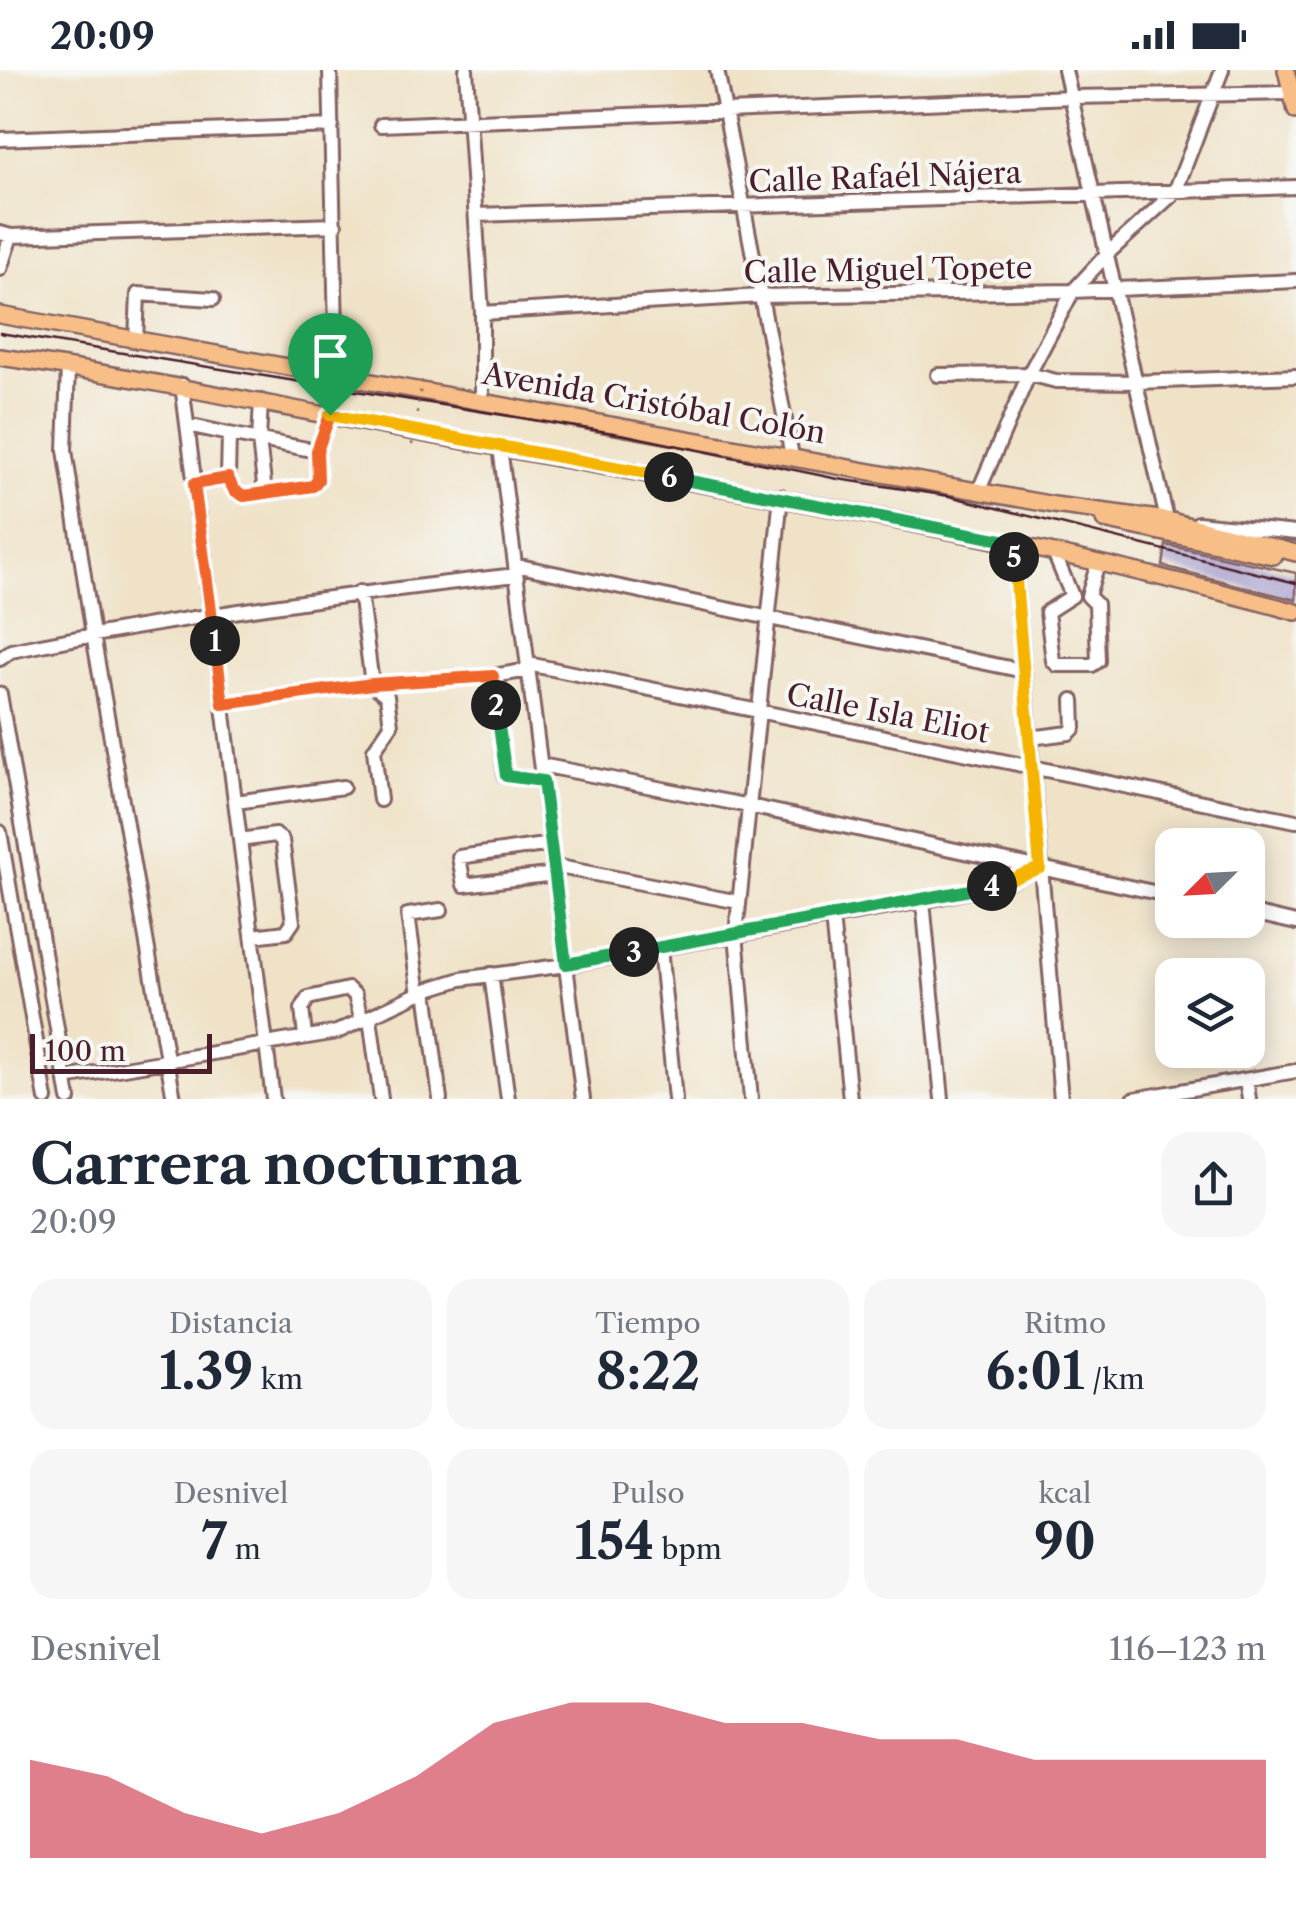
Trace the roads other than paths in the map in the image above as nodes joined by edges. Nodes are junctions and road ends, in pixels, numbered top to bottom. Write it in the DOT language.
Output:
graph roads {
  1 [pos="330,70"];
  2 [pos="466,70"];
  3 [pos="717,70"];
  4 [pos="1065,70"];
  5 [pos="1222,70"];
  6 [pos="1286,70"];
  7 [pos="1292,93"];
  8 [pos="1214,96"];
  9 [pos="1072,97"];
  10 [pos="725,110"];
  11 [pos="1296,111"];
  12 [pos="470,120"];
  13 [pos="380,124"];
  14 [pos="332,126"];
  15 [pos="0,139"];
  16 [pos="1296,187"];
  17 [pos="1175,192"];
  18 [pos="1094,194"];
  19 [pos="744,207"];
  20 [pos="476,216"];
  21 [pos="335,225"];
  22 [pos="6,234"];
  23 [pos="1108,253"];
  24 [pos="0,269"];
  25 [pos="1296,281"];
  26 [pos="1116,288"];
  27 [pos="1073,291"];
  28 [pos="761,296"];
  29 [pos="213,299"];
  30 [pos="482,314"];
  31 [pos="0,315"];
  32 [pos="136,341"];
  33 [pos="0,357"];
  34 [pos="68,367"];
  35 [pos="1029,374"];
  36 [pos="337,375"];
  37 [pos="938,375"];
  38 [pos="1296,376"];
  39 [pos="1137,382"];
  40 [pos="182,385"];
  41 [pos="482,400"];
  42 [pos="261,401"];
  43 [pos="330,415"];
  44 [pos="187,425"];
  45 [pos="228,434"];
  46 [pos="258,440"];
  47 [pos="500,447"];
  48 [pos="317,451"];
  49 [pos="792,456"];
  50 [pos="228,478"];
  51 [pos="194,484"];
  52 [pos="979,490"];
  53 [pos="265,493"];
  54 [pos="781,496"];
  55 [pos="1164,526"];
  56 [pos="1296,533"];
  57 [pos="1013,542"];
  58 [pos="1054,552"];
  59 [pos="1296,553"];
  60 [pos="1296,562"];
  61 [pos="1098,563"];
  62 [pos="516,570"];
  63 [pos="360,592"];
  64 [pos="1296,612"];
  65 [pos="212,615"];
  66 [pos="768,619"];
  67 [pos="93,634"];
  68 [pos="4,652"];
  69 [pos="529,667"];
  70 [pos="1024,672"];
  71 [pos="0,694"];
  72 [pos="1073,700"];
  73 [pos="759,712"];
  74 [pos="1030,738"];
  75 [pos="541,765"];
  76 [pos="1032,767"];
  77 [pos="543,781"];
  78 [pos="342,787"];
  79 [pos="380,800"];
  80 [pos="236,802"];
  81 [pos="749,806"];
  82 [pos="1296,821"];
  83 [pos="0,832"];
  84 [pos="240,840"];
  85 [pos="551,844"];
  86 [pos="1040,868"];
  87 [pos="554,870"];
  88 [pos="1155,892"];
  89 [pos="923,900"];
  90 [pos="739,902"];
  91 [pos="441,910"];
  92 [pos="832,916"];
  93 [pos="1265,916"];
  94 [pos="1296,923"];
  95 [pos="736,934"];
  96 [pos="252,936"];
  97 [pos="660,948"];
  98 [pos="566,964"];
  99 [pos="491,974"];
  100 [pos="422,992"];
  101 [pos="366,1020"];
  102 [pos="306,1036"];
  103 [pos="266,1043"];
  104 [pos="167,1060"];
  105 [pos="1296,1071"];
  106 [pos="65,1078"];
  107 [pos="1246,1080"];
  108 [pos="1154,1097"];
  109 [pos="46,1099"];
  110 [pos="68,1099"];
  111 [pos="174,1099"];
  112 [pos="273,1099"];
  113 [pos="381,1099"];
  114 [pos="440,1099"];
  115 [pos="508,1099"];
  116 [pos="582,1099"];
  117 [pos="675,1099"];
  118 [pos="751,1099"];
  119 [pos="850,1099"];
  120 [pos="942,1099"];
  121 [pos="1062,1099"];
  122 [pos="1134,1099"];
  123 [pos="1249,1099"];
  1 -- 14 [label="street"];
  2 -- 12 [label="street"];
  3 -- 10 [label="street"];
  4 -- 9 [label="street"];
  5 -- 8 [label="street"];
  6 -- 7 [label="main road"];
  7 -- 8 [label="street"];
  7 -- 11 [label="main road"];
  8 -- 9 [label="street"];
  8 -- 17 [label="street"];
  9 -- 10 [label="street"];
  9 -- 18 [label="street"];
  10 -- 12 [label="street"];
  10 -- 19 [label="street"];
  12 -- 13 [label="street"];
  12 -- 20 [label="street"];
  14 -- 15 [label="street"];
  14 -- 21 [label="street"];
  16 -- 17 [label="street, Calle Rafaél Nájera"];
  17 -- 18 [label="street, Calle Rafaél Nájera"];
  17 -- 23 [label="street"];
  18 -- 19 [label="street, Calle Rafaél Nájera"];
  18 -- 23 [label="street"];
  19 -- 20 [label="street, Calle Rafaél Nájera"];
  19 -- 28 [label="street"];
  20 -- 30 [label="street"];
  21 -- 22 [label="street"];
  21 -- 36 [label="street"];
  22 -- 24 [label="street"];
  23 -- 26 [label="street"];
  23 -- 27 [label="street"];
  25 -- 26 [label="street, Calle Miguel Topete"];
  26 -- 27 [label="street, Calle Miguel Topete"];
  26 -- 39 [label="street"];
  27 -- 28 [label="street, Calle Miguel Topete"];
  27 -- 35 [label="street"];
  28 -- 30 [label="street, Calle Miguel Topete"];
  28 -- 49 [label="street"];
  29 -- 32 [label="street"];
  30 -- 41 [label="street"];
  31 -- 32 [label="main road, Avenida Cristóbal Colón"];
  32 -- 36 [label="main road, Avenida Cristóbal Colón"];
  33 -- 34 [label="main road"];
  34 -- 40 [label="main road"];
  34 -- 67 [label="street"];
  35 -- 37 [label="street"];
  35 -- 39 [label="street"];
  35 -- 52 [label="street"];
  36 -- 41 [label="main road, Avenida Cristóbal Colón"];
  38 -- 39 [label="street"];
  39 -- 55 [label="street"];
  40 -- 42 [label="main road"];
  40 -- 44 [label="street"];
  41 -- 49 [label="main road, Avenida Cristóbal Colón"];
  42 -- 43 [label="main road"];
  42 -- 46 [label="street"];
  43 -- 47 [label="main road"];
  43 -- 48 [label="street"];
  44 -- 45 [label="street"];
  44 -- 51 [label="street"];
  45 -- 46 [label="street"];
  45 -- 50 [label="street"];
  46 -- 48 [label="street"];
  46 -- 53 [label="street"];
  47 -- 54 [label="main road"];
  47 -- 62 [label="street"];
  48 -- 53 [label="street"];
  49 -- 52 [label="main road, Avenida Cristóbal Colón"];
  50 -- 51 [label="street"];
  50 -- 53 [label="street"];
  51 -- 65 [label="street"];
  52 -- 55 [label="main road, Avenida Cristóbal Colón"];
  54 -- 57 [label="main road"];
  54 -- 66 [label="street"];
  55 -- 56 [label="street"];
  55 -- 59 [label="main road"];
  55 -- 60 [label="main road"];
  57 -- 58 [label="main road"];
  57 -- 70 [label="street"];
  58 -- 61 [label="main road"];
  58 -- 61 [label="street"];
  61 -- 64 [label="main road"];
  62 -- 63 [label="street"];
  62 -- 66 [label="street"];
  62 -- 69 [label="street"];
  63 -- 65 [label="street"];
  63 -- 79 [label="street"];
  65 -- 67 [label="street"];
  65 -- 80 [label="street"];
  66 -- 70 [label="street"];
  66 -- 73 [label="street"];
  67 -- 68 [label="street"];
  67 -- 104 [label="street"];
  69 -- 73 [label="street, Calle Isla Eliot"];
  69 -- 75 [label="street"];
  69 -- 77 [label="street"];
  70 -- 74 [label="street"];
  71 -- 106 [label="street"];
  72 -- 74 [label="street"];
  73 -- 76 [label="street, Calle Isla Eliot"];
  73 -- 81 [label="street"];
  74 -- 76 [label="street"];
  75 -- 77 [label="street"];
  75 -- 81 [label="street"];
  76 -- 82 [label="street, Calle Isla Eliot"];
  76 -- 86 [label="street"];
  77 -- 85 [label="street"];
  78 -- 80 [label="street"];
  80 -- 84 [label="street"];
  81 -- 86 [label="street"];
  81 -- 90 [label="street"];
  83 -- 109 [label="street"];
  84 -- 96 [label="street"];
  84 -- 96 [label="street"];
  85 -- 87 [label="street"];
  85 -- 87 [label="street"];
  86 -- 88 [label="street"];
  86 -- 89 [label="street"];
  86 -- 121 [label="street"];
  87 -- 90 [label="street"];
  87 -- 98 [label="street"];
  89 -- 92 [label="street"];
  89 -- 120 [label="street"];
  90 -- 95 [label="street"];
  91 -- 100 [label="street"];
  92 -- 95 [label="street"];
  92 -- 119 [label="street"];
  93 -- 94 [label="street"];
  95 -- 97 [label="street"];
  95 -- 118 [label="street"];
  96 -- 103 [label="street"];
  97 -- 98 [label="street"];
  97 -- 117 [label="street"];
  98 -- 99 [label="street"];
  98 -- 116 [label="street"];
  99 -- 100 [label="street"];
  99 -- 115 [label="street"];
  100 -- 101 [label="street"];
  100 -- 114 [label="street"];
  101 -- 102 [label="street"];
  101 -- 102 [label="street"];
  101 -- 113 [label="street"];
  102 -- 103 [label="street"];
  103 -- 104 [label="street"];
  103 -- 112 [label="street"];
  104 -- 106 [label="street"];
  104 -- 111 [label="street"];
  105 -- 107 [label="street"];
  106 -- 110 [label="street"];
  107 -- 108 [label="street"];
  107 -- 123 [label="street"];
  108 -- 122 [label="street"];
}
